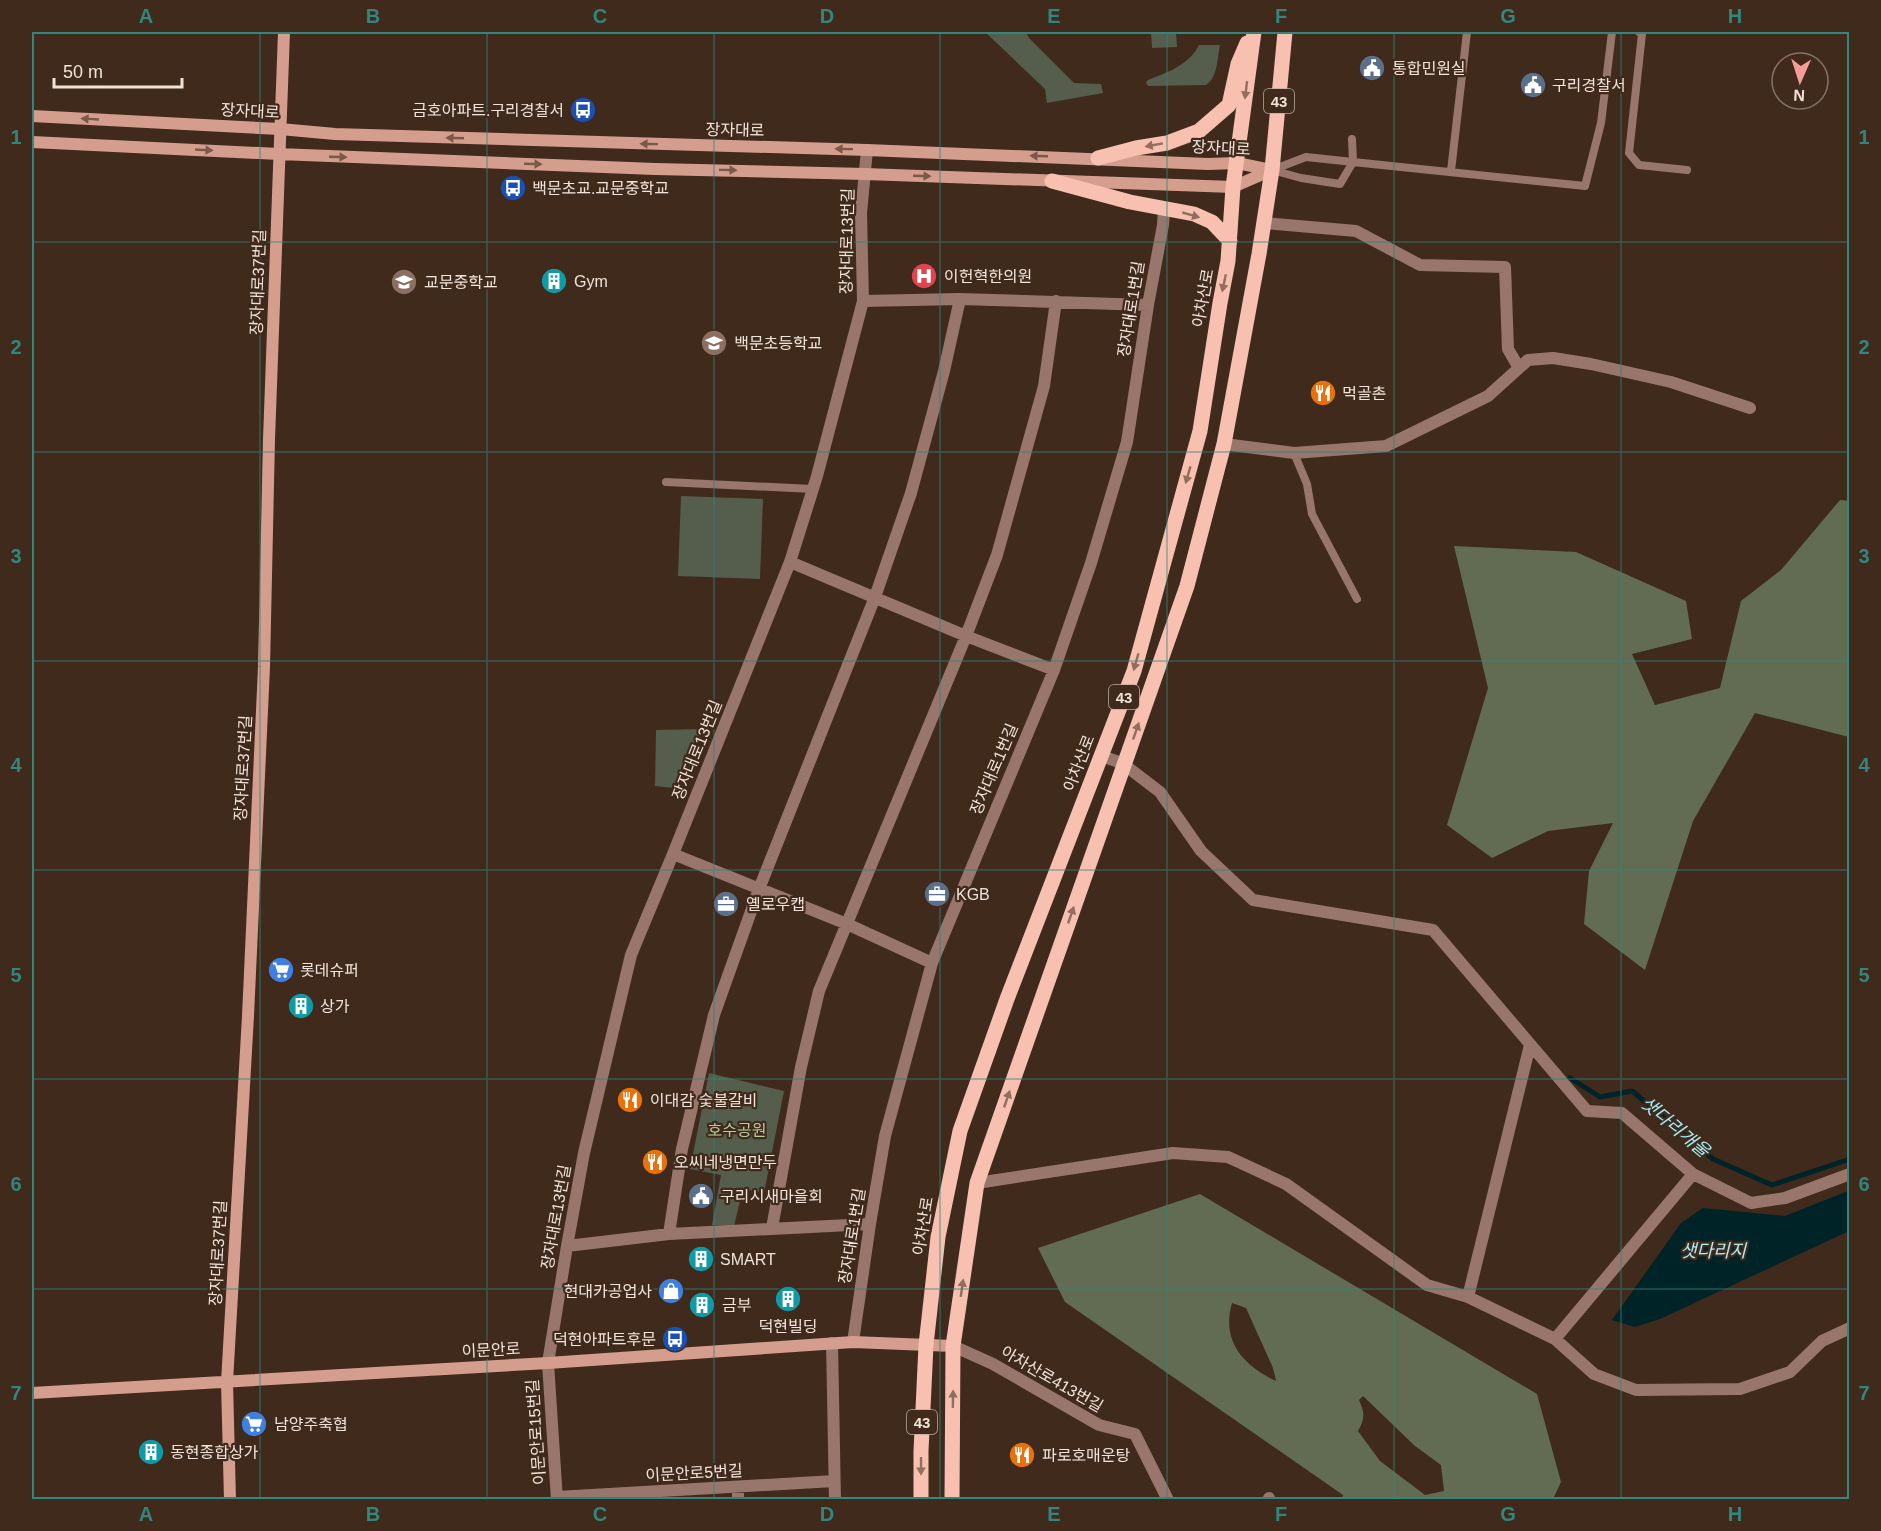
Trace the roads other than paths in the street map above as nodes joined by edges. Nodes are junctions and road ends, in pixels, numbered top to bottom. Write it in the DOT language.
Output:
graph roads {
  1 [pos="284,32"];
  2 [pos="1253,32"];
  3 [pos="1285,32"];
  4 [pos="1467,32"];
  5 [pos="1612,32"];
  6 [pos="1639,32"];
  7 [pos="32,116"];
  8 [pos="280,129"];
  9 [pos="1352,138"];
  10 [pos="32,142"];
  11 [pos="867,150"];
  12 [pos="279,154"];
  13 [pos="1098,158"];
  14 [pos="1353,162"];
  15 [pos="1237,163"];
  16 [pos="1272,170"];
  17 [pos="1687,170"];
  18 [pos="1451,171"];
  19 [pos="865,174"];
  20 [pos="1053,181"];
  21 [pos="1233,187"];
  22 [pos="1164,209"];
  23 [pos="1264,223"];
  24 [pos="1230,241"];
  25 [pos="960,299"];
  26 [pos="863,301"];
  27 [pos="1056,302"];
  28 [pos="1148,305"];
  29 [pos="1519,368"];
  30 [pos="1750,408"];
  31 [pos="1224,444"];
  32 [pos="1294,453"];
  33 [pos="666,482"];
  34 [pos="813,489"];
  35 [pos="790,562"];
  36 [pos="875,597"];
  37 [pos="1357,598"];
  38 [pos="966,636"];
  39 [pos="1054,670"];
  40 [pos="1101,756"];
  41 [pos="1124,765"];
  42 [pos="673,854"];
  43 [pos="759,889"];
  44 [pos="847,924"];
  45 [pos="932,963"];
  46 [pos="1530,1045"];
  47 [pos="1694,1174"];
  48 [pos="1850,1174"];
  49 [pos="977,1183"];
  50 [pos="870,1224"];
  51 [pos="772,1228"];
  52 [pos="669,1234"];
  53 [pos="567,1246"];
  54 [pos="1468,1297"];
  55 [pos="1850,1328"];
  56 [pos="1555,1339"];
  57 [pos="853,1342"];
  58 [pos="832,1343"];
  59 [pos="926,1345"];
  60 [pos="953,1346"];
  61 [pos="548,1363"];
  62 [pos="227,1382"];
  63 [pos="32,1393"];
  64 [pos="834,1481"];
  65 [pos="738,1493"];
  66 [pos="646,1496"];
  67 [pos="557,1498"];
  68 [pos="230,1500"];
  69 [pos="835,1500"];
  70 [pos="921,1500"];
  71 [pos="952,1500"];
  72 [pos="1168,1500"];
  1 -- 8 [label="street, 장자대로37번길"];
  2 -- 13 [label="main road, one-way"];
  2 -- 15 [label="main road, 아차산로 / 43, one-way"];
  3 -- 16 [label="main road, 43"];
  4 -- 18 [label="lane"];
  5 -- 18 [label="lane"];
  6 -- 17 [label="lane"];
  8 -- 7 [label="street, 장자대로, one-way"];
  11 -- 8 [label="street, 장자대로, one-way"];
  8 -- 12 [label="street, 장자대로37번길"];
  9 -- 14 [label="lane"];
  10 -- 12 [label="street, 장자대로, one-way"];
  13 -- 11 [label="street, 장자대로, one-way"];
  11 -- 19 [label="street, 장자대로13번길"];
  12 -- 19 [label="street, 장자대로, one-way"];
  12 -- 62 [label="street, 장자대로37번길"];
  13 -- 15 [label="street, 장자대로"];
  14 -- 16 [label="lane"];
  14 -- 16 [label="lane"];
  14 -- 18 [label="lane"];
  15 -- 16 [label="street, 장자대로"];
  15 -- 21 [label="main road, 아차산로 / 43"];
  16 -- 21 [label="street, 장자대로"];
  16 -- 23 [label="main road, 43"];
  19 -- 20 [label="street, 장자대로, one-way"];
  19 -- 26 [label="street, 장자대로13번길"];
  20 -- 21 [label="street, 장자대로"];
  20 -- 22 [label="main road"];
  21 -- 24 [label="main road, 아차산로 / 43"];
  22 -- 24 [label="main road, one-way"];
  22 -- 28 [label="street, 장자대로1번길"];
  23 -- 29 [label="street"];
  23 -- 31 [label="main road, 43"];
  24 -- 40 [label="main road, 아차산로 / 43, one-way"];
  25 -- 26 [label="street"];
  25 -- 27 [label="street"];
  25 -- 36 [label="street"];
  26 -- 34 [label="street, 장자대로13번길"];
  27 -- 28 [label="street"];
  27 -- 38 [label="street"];
  28 -- 39 [label="street, 장자대로1번길"];
  29 -- 30 [label="street"];
  29 -- 32 [label="street"];
  31 -- 32 [label="street"];
  41 -- 31 [label="main road, 43, one-way"];
  32 -- 37 [label="lane"];
  33 -- 34 [label="lane"];
  34 -- 35 [label="street, 장자대로13번길"];
  35 -- 36 [label="street"];
  35 -- 42 [label="street, 장자대로13번길"];
  36 -- 38 [label="street"];
  36 -- 43 [label="street"];
  38 -- 39 [label="street"];
  38 -- 44 [label="street"];
  39 -- 45 [label="street, 장자대로1번길"];
  40 -- 41 [label="street"];
  40 -- 59 [label="main road, 아차산로 / 43"];
  41 -- 46 [label="street"];
  49 -- 41 [label="main road, 43, one-way"];
  42 -- 43 [label="street"];
  42 -- 53 [label="street, 장자대로13번길"];
  43 -- 44 [label="street"];
  43 -- 52 [label="street"];
  44 -- 45 [label="street"];
  44 -- 51 [label="street"];
  45 -- 50 [label="street, 장자대로1번길"];
  46 -- 47 [label="street"];
  46 -- 54 [label="street"];
  47 -- 48 [label="street"];
  47 -- 56 [label="street"];
  49 -- 54 [label="street"];
  60 -- 49 [label="main road, 43, one-way"];
  50 -- 51 [label="street"];
  50 -- 57 [label="street, 장자대로1번길"];
  51 -- 52 [label="street"];
  52 -- 53 [label="street"];
  53 -- 61 [label="street, 장자대로13번길"];
  54 -- 56 [label="street"];
  55 -- 56 [label="street"];
  57 -- 58 [label="street, 이문안로"];
  57 -- 59 [label="street, 이문안로"];
  58 -- 61 [label="street, 이문안로"];
  58 -- 64 [label="street"];
  59 -- 60 [label="street, 이문안로"];
  59 -- 70 [label="main road, 아차산로 / 43, one-way"];
  71 -- 60 [label="main road, 43, one-way"];
  60 -- 72 [label="street, 아차산로413번길"];
  61 -- 62 [label="street, 이문안로"];
  61 -- 67 [label="street, 이문안로15번길"];
  62 -- 63 [label="street, 이문안로"];
  62 -- 68 [label="street, 장자대로37번길"];
  64 -- 65 [label="street, 이문안로5번길"];
  64 -- 69 [label="street"];
  65 -- 66 [label="street, 이문안로5번길"];
  66 -- 67 [label="street, 이문안로5번길"];
}
